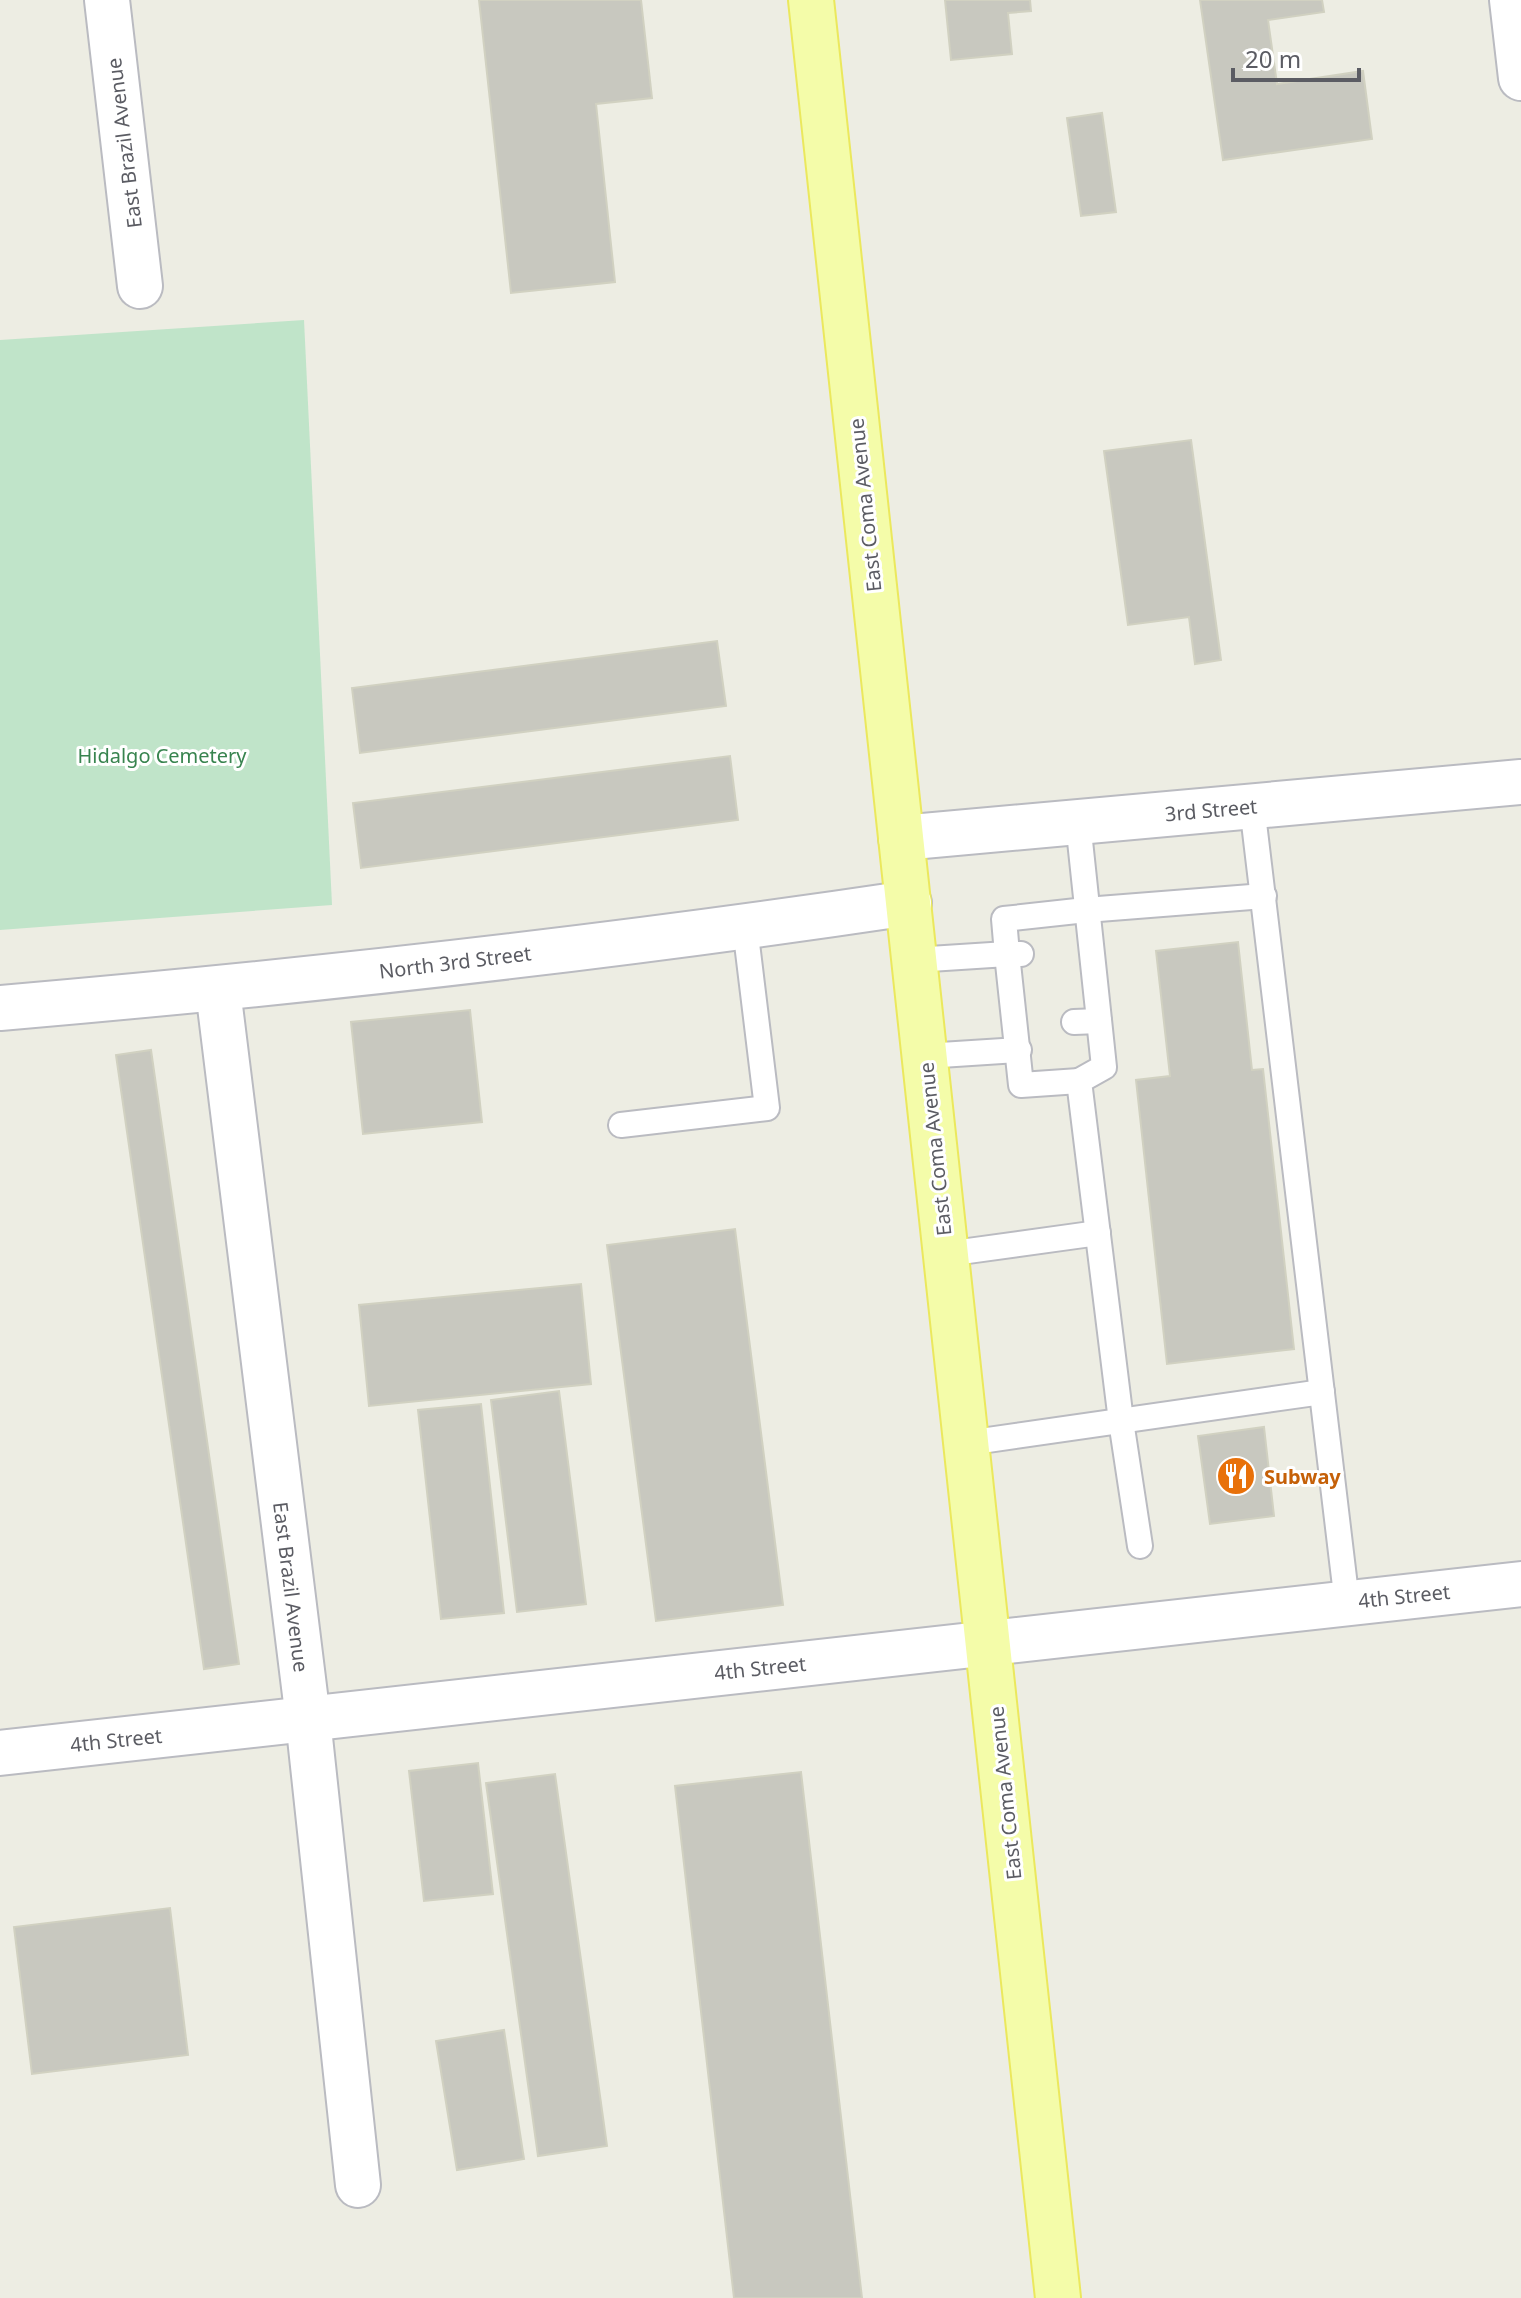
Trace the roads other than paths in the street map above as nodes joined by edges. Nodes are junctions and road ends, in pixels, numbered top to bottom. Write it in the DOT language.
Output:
graph roads {
  1 [pos="107,0"];
  2 [pos="811,0"];
  3 [pos="1512,0"];
  4 [pos="1521,78"];
  5 [pos="140,286"];
  6 [pos="1521,782"];
  7 [pos="1252,806"];
  8 [pos="1078,822"];
  9 [pos="901,838"];
  10 [pos="1264,896"];
  11 [pos="909,903"];
  12 [pos="1086,910"];
  13 [pos="745,927"];
  14 [pos="1014,954"];
  15 [pos="914,960"];
  16 [pos="218,990"];
  17 [pos="0,1008"];
  18 [pos="1099,1021"];
  19 [pos="1074,1022"];
  20 [pos="1020,1035"];
  21 [pos="925,1056"];
  22 [pos="1079,1081"];
  23 [pos="621,1125"];
  24 [pos="1098,1233"];
  25 [pos="946,1254"];
  26 [pos="1322,1392"];
  27 [pos="1121,1421"];
  28 [pos="967,1443"];
  29 [pos="1140,1546"];
  30 [pos="1521,1584"];
  31 [pos="1347,1603"];
  32 [pos="989,1642"];
  33 [pos="308,1719"];
  34 [pos="0,1753"];
  35 [pos="358,2185"];
  36 [pos="1061,2298"];
  1 -- 5 [label="street, East Brazil Avenue"];
  2 -- 9 [label="main road, East Coma Avenue"];
  3 -- 4 [label="street"];
  6 -- 7 [label="street, 3rd Street"];
  7 -- 8 [label="street, 3rd Street"];
  7 -- 10 [label="lane"];
  8 -- 9 [label="street, 3rd Street"];
  8 -- 12 [label="lane"];
  9 -- 11 [label="main road, East Coma Avenue"];
  10 -- 12 [label="lane"];
  10 -- 26 [label="lane"];
  11 -- 13 [label="street, North 3rd Street"];
  11 -- 15 [label="main road, East Coma Avenue"];
  12 -- 14 [label="lane"];
  12 -- 18 [label="lane"];
  13 -- 16 [label="street, North 3rd Street"];
  13 -- 23 [label="lane"];
  14 -- 15 [label="lane"];
  14 -- 20 [label="lane"];
  15 -- 21 [label="main road, East Coma Avenue"];
  16 -- 17 [label="street, North 3rd Street"];
  16 -- 33 [label="street, East Brazil Avenue"];
  18 -- 19 [label="lane"];
  18 -- 22 [label="lane"];
  20 -- 21 [label="lane"];
  20 -- 22 [label="lane"];
  21 -- 25 [label="main road, East Coma Avenue"];
  22 -- 24 [label="lane"];
  24 -- 25 [label="lane"];
  24 -- 27 [label="lane"];
  25 -- 28 [label="main road, East Coma Avenue"];
  26 -- 27 [label="lane"];
  26 -- 31 [label="lane"];
  27 -- 28 [label="lane"];
  27 -- 29 [label="lane"];
  28 -- 32 [label="main road, East Coma Avenue"];
  30 -- 31 [label="street, 4th Street"];
  31 -- 32 [label="street, 4th Street"];
  32 -- 33 [label="street, 4th Street"];
  32 -- 36 [label="main road, East Coma Avenue"];
  33 -- 34 [label="street, 4th Street"];
  33 -- 35 [label="street, East Brazil Avenue"];
}
